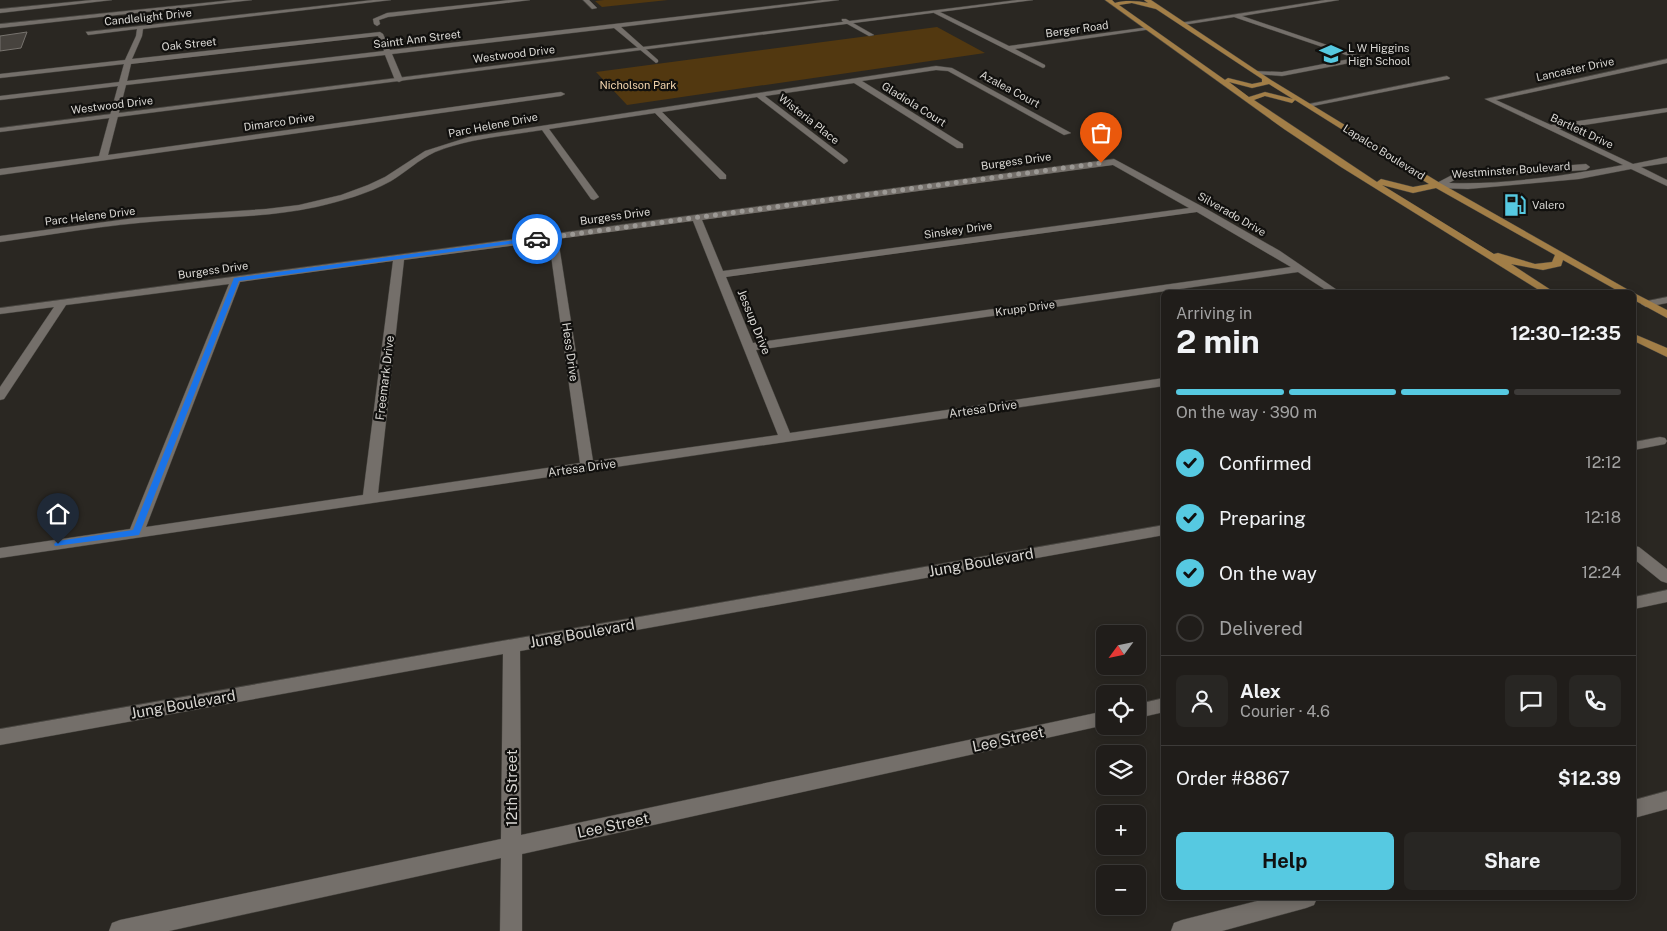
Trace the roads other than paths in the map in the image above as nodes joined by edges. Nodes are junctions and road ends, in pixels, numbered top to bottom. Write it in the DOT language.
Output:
graph roads {
  1 [pos="109,0"];
  2 [pos="249,0"];
  3 [pos="388,0"];
  4 [pos="527,0"];
  5 [pos="586,0"];
  6 [pos="836,0"];
  7 [pos="1000,0"];
  8 [pos="1030,0"];
  9 [pos="1108,0"];
  10 [pos="1147,0"];
  11 [pos="1336,0"];
  12 [pos="194,3"];
  13 [pos="1116,6"];
  14 [pos="594,8"];
  15 [pos="1161,9"];
  16 [pos="0,11"];
  17 [pos="936,12"];
  18 [pos="1233,15"];
  19 [pos="190,22"];
  20 [pos="847,22"];
  21 [pos="1183,23"];
  22 [pos="377,24"];
  23 [pos="0,26"];
  24 [pos="616,26"];
  25 [pos="140,27"];
  26 [pos="1149,28"];
  27 [pos="88,33"];
  28 [pos="871,35"];
  29 [pos="639,47"];
  30 [pos="1009,48"];
  31 [pos="389,52"];
  32 [pos="128,61"];
  33 [pos="656,61"];
  34 [pos="1667,61"];
  35 [pos="1043,66"];
  36 [pos="942,68"];
  37 [pos="1256,72"];
  38 [pos="1213,74"];
  39 [pos="0,76"];
  40 [pos="399,78"];
  41 [pos="1264,78"];
  42 [pos="1447,78"];
  43 [pos="855,80"];
  44 [pos="123,83"];
  45 [pos="561,94"];
  46 [pos="759,95"];
  47 [pos="0,98"];
  48 [pos="1489,99"];
  49 [pos="1249,100"];
  50 [pos="1311,106"];
  51 [pos="656,110"];
  52 [pos="1667,110"];
  53 [pos="116,113"];
  54 [pos="0,125"];
  55 [pos="544,128"];
  56 [pos="1550,128"];
  57 [pos="0,130"];
  58 [pos="1067,133"];
  59 [pos="960,146"];
  60 [pos="1323,150"];
  61 [pos="103,158"];
  62 [pos="1667,160"];
  63 [pos="844,161"];
  64 [pos="1114,162"];
  65 [pos="1630,166"];
  66 [pos="0,172"];
  67 [pos="723,177"];
  68 [pos="1667,183"];
  69 [pos="1437,185"];
  70 [pos="594,197"];
  71 [pos="1200,209"];
  72 [pos="696,217"];
  73 [pos="553,237"];
  74 [pos="0,239"];
  75 [pos="1480,251"];
  76 [pos="1560,254"];
  77 [pos="400,257"];
  78 [pos="1301,269"];
  79 [pos="720,275"];
  80 [pos="236,279"];
  81 [pos="1332,290"];
  82 [pos="1546,290"];
  83 [pos="1623,290"];
  84 [pos="1636,297"];
  85 [pos="1667,300"];
  86 [pos="62,303"];
  87 [pos="1646,304"];
  88 [pos="0,312"];
  89 [pos="1667,315"];
  90 [pos="1636,338"];
  91 [pos="749,347"];
  92 [pos="1667,353"];
  93 [pos="1161,382"];
  94 [pos="0,396"];
  95 [pos="786,438"];
  96 [pos="1660,441"];
  97 [pos="1636,446"];
  98 [pos="587,467"];
  99 [pos="370,498"];
  100 [pos="1161,531"];
  101 [pos="136,532"];
  102 [pos="0,552"];
  103 [pos="1636,553"];
  104 [pos="1667,577"];
  105 [pos="1667,596"];
  106 [pos="1636,603"];
  107 [pos="512,645"];
  108 [pos="1161,706"];
  109 [pos="1146,709"];
  110 [pos="1096,720"];
  111 [pos="0,737"];
  112 [pos="1667,800"];
  113 [pos="1636,808"];
  114 [pos="511,847"];
  115 [pos="1298,900"];
  116 [pos="120,931"];
  117 [pos="511,931"];
  118 [pos="1182,931"];
  1 -- 16 [label="street"];
  2 -- 12 [label="street"];
  3 -- 19 [label="street, Candlelight Drive"];
  4 -- 22 [label="street"];
  5 -- 14 [label="street"];
  6 -- 24 [label="street, Saintt Ann Street"];
  7 -- 20 [label="street, Westwood Drive"];
  8 -- 17 [label="street, Westwood Drive"];
  9 -- 13 [label="main road"];
  10 -- 15 [label="main road, Lapalco Boulevard"];
  11 -- 18 [label="street"];
  12 -- 19 [label="street"];
  12 -- 23 [label="street"];
  13 -- 15 [label="main road"];
  13 -- 26 [label="main road"];
  15 -- 21 [label="main road, Lapalco Boulevard"];
  17 -- 20 [label="street, Westwood Drive"];
  17 -- 30 [label="street"];
  18 -- 21 [label="street"];
  18 -- 37 [label="street"];
  19 -- 25 [label="street, Candlelight Drive"];
  20 -- 28 [label="street"];
  20 -- 29 [label="street, Westwood Drive"];
  21 -- 37 [label="main road, Lapalco Boulevard"];
  24 -- 29 [label="street"];
  24 -- 31 [label="street, Saintt Ann Street"];
  25 -- 27 [label="street, Candlelight Drive"];
  25 -- 32 [label="street"];
  26 -- 30 [label="street, Berger Road"];
  26 -- 38 [label="main road"];
  29 -- 33 [label="street"];
  29 -- 40 [label="street, Westwood Drive"];
  30 -- 35 [label="street"];
  31 -- 32 [label="street, Oak Street"];
  31 -- 40 [label="street"];
  31 -- 44 [label="street, Saintt Ann Street"];
  32 -- 39 [label="street, Oak Street"];
  32 -- 44 [label="street"];
  34 -- 48 [label="street, Lancaster Drive"];
  36 -- 43 [label="street, Parc Helene Drive"];
  36 -- 58 [label="street, Azalea Court"];
  37 -- 41 [label="main road, Lapalco Boulevard"];
  38 -- 41 [label="main road"];
  38 -- 49 [label="main road"];
  40 -- 53 [label="street, Westwood Drive"];
  41 -- 50 [label="main road, Lapalco Boulevard"];
  42 -- 50 [label="street"];
  43 -- 46 [label="street, Parc Helene Drive"];
  43 -- 59 [label="street, Gladiola Court"];
  44 -- 47 [label="street, Saintt Ann Street"];
  44 -- 53 [label="street"];
  45 -- 61 [label="street, Dimarco Drive"];
  46 -- 51 [label="street, Parc Helene Drive"];
  46 -- 63 [label="street, Wisteria Place"];
  48 -- 56 [label="street, Bartlett Drive"];
  49 -- 50 [label="main road"];
  49 -- 60 [label="main road"];
  50 -- 69 [label="main road, Lapalco Boulevard"];
  51 -- 55 [label="street, Parc Helene Drive"];
  51 -- 67 [label="street"];
  52 -- 56 [label="street"];
  53 -- 54 [label="street, Westwood Drive"];
  53 -- 57 [label="street, Westwood Drive"];
  53 -- 61 [label="street"];
  55 -- 70 [label="street"];
  55 -- 74 [label="street, Parc Helene Drive"];
  56 -- 65 [label="street, Bartlett Drive"];
  60 -- 69 [label="main road"];
  60 -- 75 [label="main road"];
  61 -- 66 [label="street, Dimarco Drive"];
  62 -- 65 [label="street, Westminster Boulevard"];
  64 -- 71 [label="street, Silverado Drive"];
  64 -- 72 [label="street, Burgess Drive"];
  65 -- 68 [label="street, Bartlett Drive"];
  65 -- 69 [label="street, Westminster Boulevard"];
  69 -- 76 [label="main road, Lapalco Boulevard"];
  71 -- 78 [label="street, Silverado Drive"];
  71 -- 79 [label="street, Sinskey Drive"];
  72 -- 73 [label="street, Burgess Drive"];
  72 -- 79 [label="street, Jessup Drive"];
  73 -- 77 [label="street, Burgess Drive"];
  73 -- 98 [label="street, Hess Drive"];
  75 -- 76 [label="main road"];
  75 -- 82 [label="main road"];
  76 -- 83 [label="main road, Lapalco Boulevard"];
  77 -- 80 [label="street, Burgess Drive"];
  77 -- 99 [label="street, Freemark Drive"];
  78 -- 81 [label="street, Silverado Drive"];
  78 -- 91 [label="street, Krupp Drive"];
  79 -- 91 [label="street, Jessup Drive"];
  80 -- 86 [label="street, Burgess Drive"];
  80 -- 101 [label="street"];
  84 -- 87 [label="main road"];
  85 -- 87 [label="street"];
  86 -- 88 [label="street, Burgess Drive"];
  86 -- 94 [label="street"];
  87 -- 89 [label="main road"];
  90 -- 92 [label="main road"];
  91 -- 95 [label="street, Jessup Drive"];
  93 -- 95 [label="street, Artesa Drive"];
  95 -- 98 [label="street, Artesa Drive"];
  96 -- 97 [label="street"];
  98 -- 99 [label="street, Artesa Drive"];
  99 -- 101 [label="street, Artesa Drive"];
  100 -- 107 [label="street, Jung Boulevard"];
  101 -- 102 [label="street, Artesa Drive"];
  103 -- 104 [label="street"];
  105 -- 106 [label="street"];
  107 -- 111 [label="street, Jung Boulevard"];
  107 -- 114 [label="street, 12th Street"];
  108 -- 109 [label="street"];
  110 -- 114 [label="street, Lee Street"];
  112 -- 113 [label="street"];
  114 -- 116 [label="street, Lee Street"];
  114 -- 117 [label="street, 12th Street"];
  115 -- 118 [label="street"];
}
